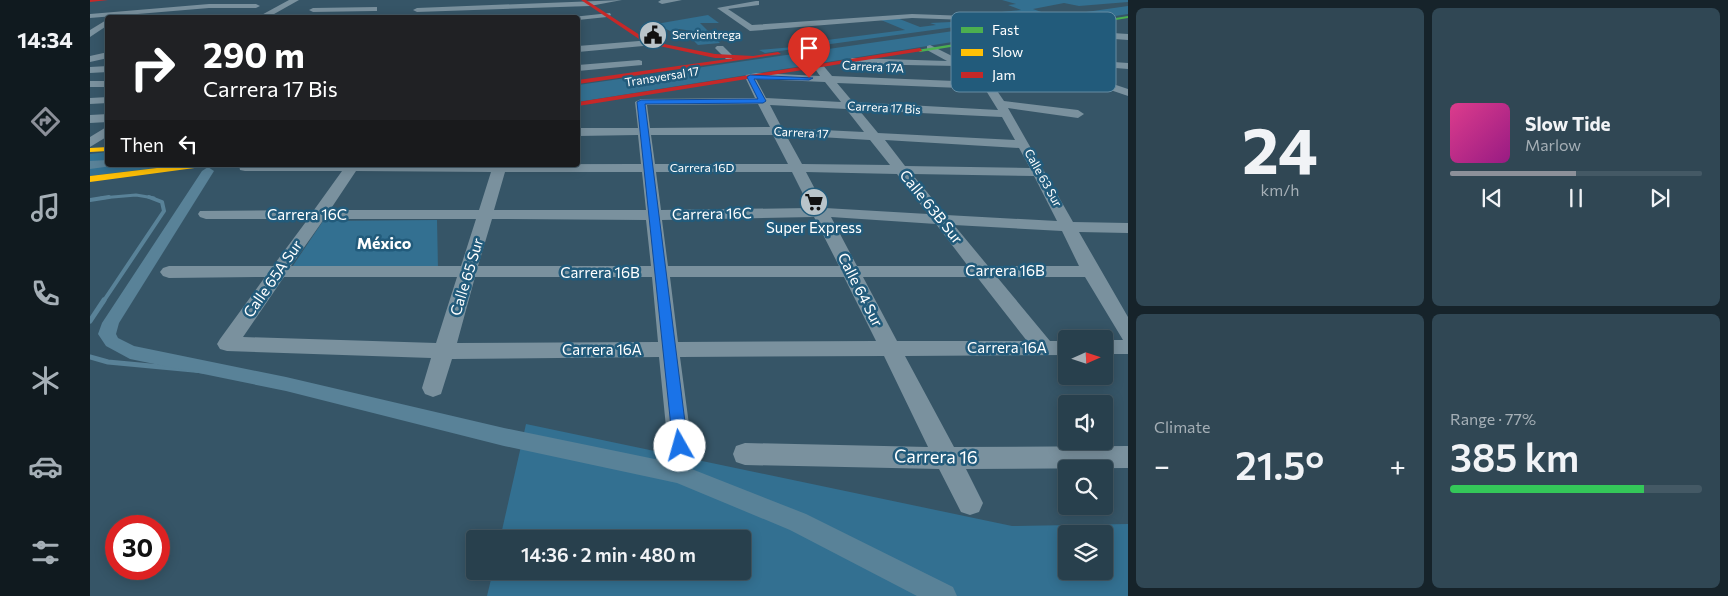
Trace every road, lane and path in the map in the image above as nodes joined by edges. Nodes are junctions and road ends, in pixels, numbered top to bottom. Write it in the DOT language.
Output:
graph roads {
  1 [pos="106,0"];
  2 [pos="242,0"];
  3 [pos="266,0"];
  4 [pos="295,0"];
  5 [pos="424,0"];
  6 [pos="618,0"];
  7 [pos="678,0"];
  8 [pos="90,1"];
  9 [pos="328,1"];
  10 [pos="382,1"];
  11 [pos="753,1"];
  12 [pos="587,2"];
  13 [pos="663,3"];
  14 [pos="211,6"];
  15 [pos="227,6"];
  16 [pos="256,6"];
  17 [pos="481,7"];
  18 [pos="374,10"];
  19 [pos="417,10"];
  20 [pos="241,14"];
  21 [pos="137,15"];
  22 [pos="266,15"];
  23 [pos="370,15"];
  24 [pos="414,15"];
  25 [pos="481,15"];
  26 [pos="607,15"];
  27 [pos="90,16"];
  28 [pos="105,17"];
  29 [pos="580,17"];
  30 [pos="948,17"];
  31 [pos="951,17"];
  32 [pos="951,17"];
  33 [pos="105,20"];
  34 [pos="105,23"];
  35 [pos="90,24"];
  36 [pos="90,34"];
  37 [pos="635,40"];
  38 [pos="951,45"];
  39 [pos="720,48"];
  40 [pos="930,48"];
  41 [pos="105,49"];
  42 [pos="580,49"];
  43 [pos="90,52"];
  44 [pos="788,52"];
  45 [pos="698,53"];
  46 [pos="105,56"];
  47 [pos="729,57"];
  48 [pos="751,57"];
  49 [pos="951,58"];
  50 [pos="90,59"];
  51 [pos="851,60"];
  52 [pos="711,63"];
  53 [pos="951,64"];
  54 [pos="818,66"];
  55 [pos="580,68"];
  56 [pos="640,68"];
  57 [pos="105,69"];
  58 [pos="90,70"];
  59 [pos="753,76"];
  60 [pos="829,79"];
  61 [pos="951,81"];
  62 [pos="580,82"];
  63 [pos="90,84"];
  64 [pos="105,84"];
  65 [pos="993,92"];
  66 [pos="90,100"];
  67 [pos="105,100"];
  68 [pos="763,101"];
  69 [pos="580,104"];
  70 [pos="850,106"];
  71 [pos="1004,109"];
  72 [pos="1078,114"];
  73 [pos="105,118"];
  74 [pos="90,119"];
  75 [pos="778,131"];
  76 [pos="105,132"];
  77 [pos="580,132"];
  78 [pos="644,132"];
  79 [pos="875,136"];
  80 [pos="90,143"];
  81 [pos="1024,144"];
  82 [pos="105,149"];
  83 [pos="90,150"];
  84 [pos="186,167"];
  85 [pos="299,167"];
  86 [pos="352,167"];
  87 [pos="499,167"];
  88 [pos="574,167"];
  89 [pos="245,168"];
  90 [pos="648,168"];
  91 [pos="797,168"];
  92 [pos="901,169"];
  93 [pos="1039,172"];
  94 [pos="90,179"];
  95 [pos="820,212"];
  96 [pos="206,214"];
  97 [pos="485,214"];
  98 [pos="318,215"];
  99 [pos="654,215"];
  100 [pos="941,220"];
  101 [pos="1070,228"];
  102 [pos="1128,228"];
  103 [pos="1091,271"];
  104 [pos="169,272"];
  105 [pos="660,272"];
  106 [pos="851,272"];
  107 [pos="983,272"];
  108 [pos="468,273"];
  109 [pos="276,274"];
  110 [pos="1126,327"];
  111 [pos="227,344"];
  112 [pos="1113,347"];
  113 [pos="1128,347"];
  114 [pos="1044,348"];
  115 [pos="1058,348"];
  116 [pos="891,349"];
  117 [pos="669,350"];
  118 [pos="445,351"];
  119 [pos="433,388"];
  120 [pos="680,446"];
  121 [pos="745,454"];
  122 [pos="1128,457"];
  123 [pos="947,458"];
  124 [pos="970,503"];
  1 -- 8 [label="main road"];
  2 -- 15 [label="street"];
  3 -- 16 [label="street"];
  4 -- 22 [label="street"];
  5 -- 19 [label="street"];
  6 -- 12 [label="street"];
  7 -- 13 [label="street"];
  9 -- 10 [label="street"];
  9 -- 18 [label="street"];
  10 -- 18 [label="street"];
  11 -- 30 [label="street"];
  12 -- 17 [label="street"];
  12 -- 26 [label="main road"];
  14 -- 15 [label="street"];
  14 -- 21 [label="street"];
  15 -- 16 [label="street"];
  16 -- 20 [label="street"];
  17 -- 19 [label="street"];
  17 -- 25 [label="street"];
  18 -- 23 [label="street"];
  19 -- 24 [label="street"];
  26 -- 29 [label="street"];
  26 -- 37 [label="main road"];
  27 -- 28 [label="street"];
  30 -- 31 [label="street"];
  30 -- 32 [label="street"];
  33 -- 35 [label="street"];
  34 -- 36 [label="street"];
  37 -- 42 [label="street"];
  37 -- 45 [label="main road"];
  37 -- 56 [label="street"];
  38 -- 40 [label="main road, Transversal 17"];
  39 -- 47 [label="street"];
  40 -- 49 [label="street, Calle 63 Sur"];
  40 -- 51 [label="main road, Transversal 17"];
  41 -- 43 [label="street"];
  44 -- 48 [label="main road"];
  45 -- 47 [label="main road"];
  45 -- 52 [label="main road"];
  46 -- 50 [label="street"];
  47 -- 48 [label="main road"];
  48 -- 52 [label="main road, Transversal 17"];
  51 -- 53 [label="street"];
  51 -- 54 [label="main road, Transversal 17"];
  52 -- 56 [label="main road, Transversal 17"];
  54 -- 59 [label="main road, Transversal 17"];
  54 -- 60 [label="street, Calle 63B Sur"];
  55 -- 56 [label="street"];
  56 -- 62 [label="main road, Transversal 17"];
  57 -- 58 [label="street"];
  59 -- 60 [label="street, Carrera 17A"];
  59 -- 68 [label="street, Calle 64 Sur"];
  59 -- 69 [label="main road, Transversal 17"];
  60 -- 61 [label="street, Carrera 17A"];
  60 -- 70 [label="street, Calle 63B Sur"];
  63 -- 64 [label="street"];
  65 -- 71 [label="street, Calle 63 Sur"];
  66 -- 67 [label="street"];
  68 -- 70 [label="street, Carrera 17 Bis"];
  68 -- 75 [label="street, Calle 64 Sur"];
  68 -- 78 [label="street, Carrera 17 Bis"];
  70 -- 71 [label="street, Carrera 17 Bis"];
  70 -- 79 [label="street, Calle 63B Sur"];
  71 -- 72 [label="street, Carrera 17 Bis"];
  71 -- 81 [label="street, Calle 63 Sur"];
  73 -- 74 [label="street"];
  75 -- 78 [label="street, Carrera 17"];
  75 -- 79 [label="street, Carrera 17"];
  75 -- 91 [label="street, Calle 64 Sur"];
  76 -- 80 [label="street"];
  77 -- 78 [label="street, Carrera 17"];
  78 -- 90 [label="street"];
  79 -- 81 [label="street, Carrera 17"];
  79 -- 92 [label="street, Calle 63B Sur"];
  81 -- 93 [label="street, Calle 63 Sur"];
  82 -- 83 [label="main road"];
  84 -- 94 [label="main road"];
  85 -- 89 [label="street, Carrera 16D"];
  86 -- 98 [label="street, Calle 65A Sur"];
  87 -- 97 [label="street, Calle 65 Sur"];
  88 -- 90 [label="street, Carrera 16D"];
  90 -- 91 [label="street, Carrera 16D"];
  90 -- 99 [label="street"];
  91 -- 92 [label="street, Carrera 16D"];
  91 -- 95 [label="street, Calle 64 Sur"];
  92 -- 93 [label="street, Carrera 16D"];
  92 -- 100 [label="street, Calle 63B Sur"];
  93 -- 101 [label="street, Calle 63 Sur"];
  95 -- 99 [label="street, Carrera 16C"];
  95 -- 100 [label="street, Carrera 16C"];
  95 -- 106 [label="street, Calle 64 Sur"];
  96 -- 98 [label="street, Carrera 16C"];
  97 -- 98 [label="street, Carrera 16C"];
  97 -- 99 [label="street, Carrera 16C"];
  97 -- 108 [label="street, Calle 65 Sur"];
  98 -- 109 [label="street, Calle 65A Sur"];
  99 -- 105 [label="street"];
  100 -- 101 [label="street, Carrera 16C"];
  100 -- 107 [label="street, Calle 63B Sur"];
  101 -- 102 [label="street, Carrera 16C"];
  101 -- 103 [label="street, Calle 63 Sur"];
  103 -- 107 [label="street, Carrera 16B"];
  103 -- 110 [label="street, Calle 63 Sur"];
  104 -- 109 [label="street, Carrera 16B"];
  105 -- 106 [label="street, Carrera 16B"];
  105 -- 108 [label="street, Carrera 16B"];
  105 -- 117 [label="street"];
  106 -- 107 [label="street, Carrera 16B"];
  106 -- 116 [label="street, Calle 64 Sur"];
  107 -- 114 [label="street, Calle 63B Sur"];
  108 -- 109 [label="street, Carrera 16B"];
  108 -- 118 [label="street, Calle 65 Sur"];
  109 -- 111 [label="street, Calle 65A Sur"];
  111 -- 118 [label="street, Carrera 16A"];
  112 -- 113 [label="street"];
  114 -- 115 [label="street, Carrera 16A"];
  114 -- 116 [label="street, Carrera 16A"];
  116 -- 117 [label="street, Carrera 16A"];
  116 -- 123 [label="street, Calle 64 Sur"];
  117 -- 118 [label="street, Carrera 16A"];
  117 -- 120 [label="street"];
  118 -- 119 [label="street, Calle 65 Sur"];
  121 -- 123 [label="street, Carrera 16"];
  122 -- 123 [label="street, Carrera 16"];
  123 -- 124 [label="street, Calle 64 Sur"];
}
